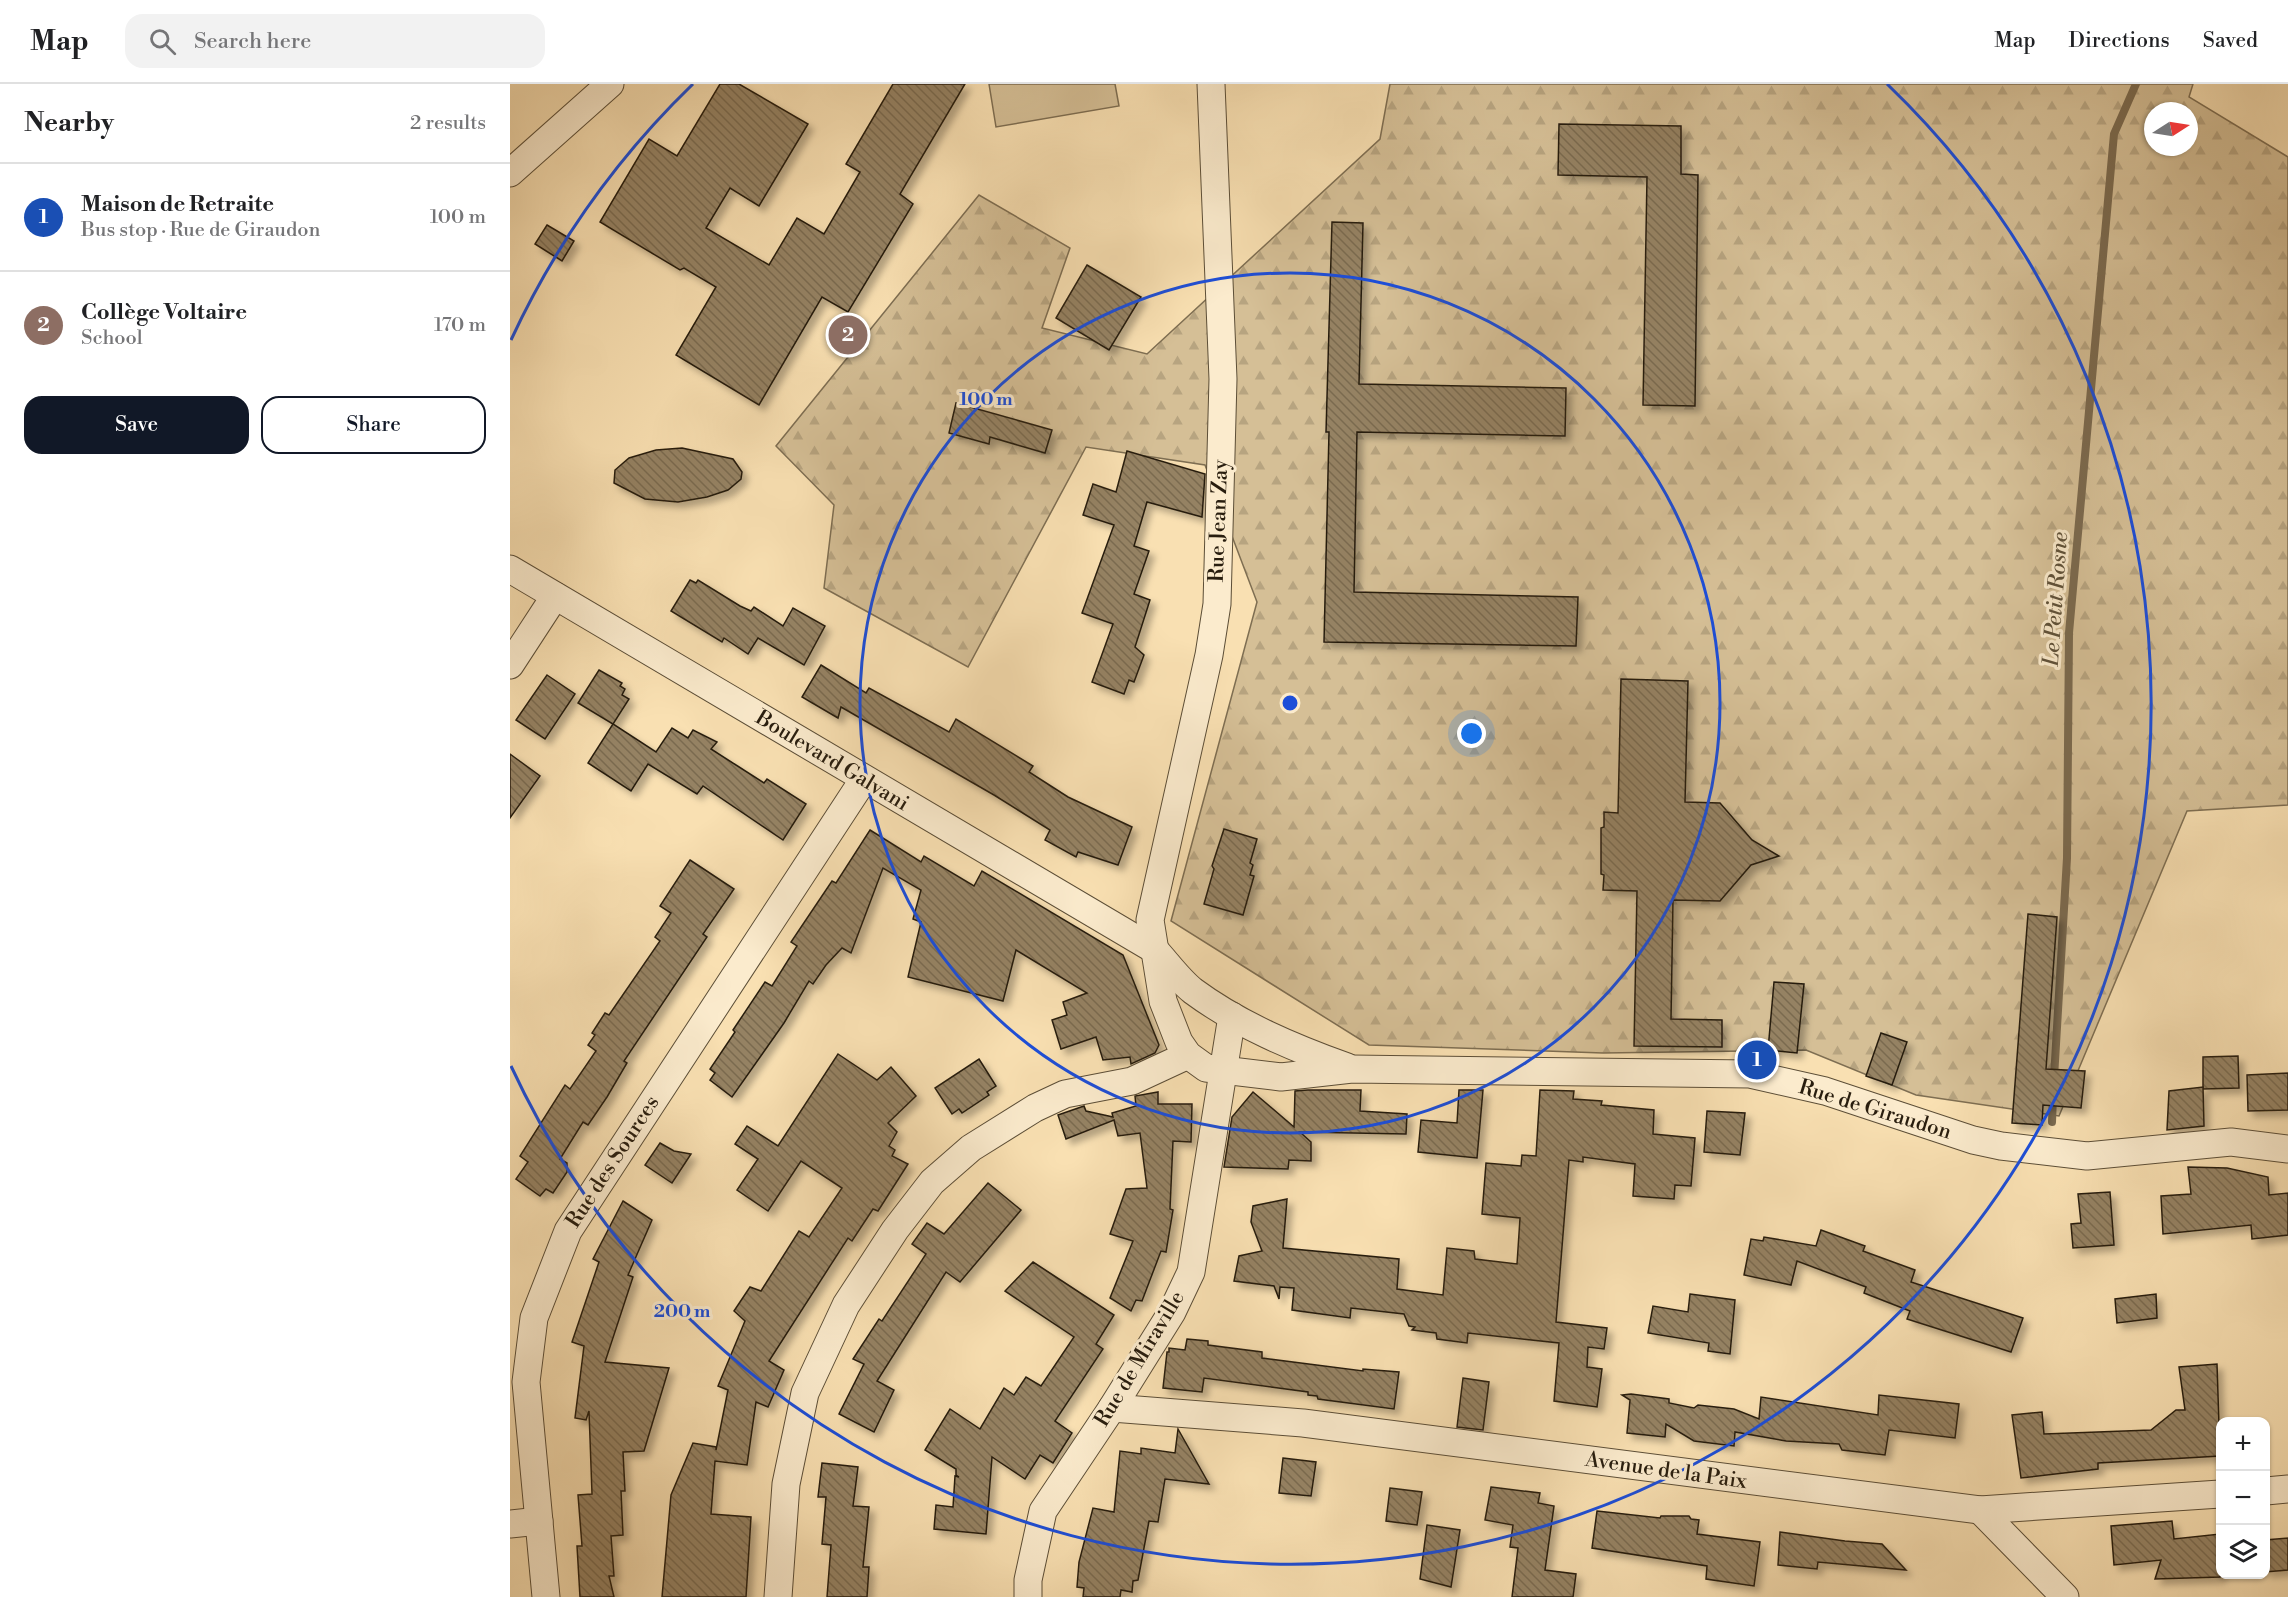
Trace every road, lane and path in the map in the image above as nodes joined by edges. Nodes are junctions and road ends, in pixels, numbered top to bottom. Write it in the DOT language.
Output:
graph roads {
  1 [pos="610,84"];
  2 [pos="1211,84"];
  3 [pos="510,173"];
  4 [pos="510,570"];
  5 [pos="555,597"];
  6 [pos="510,664"];
  7 [pos="864,779"];
  8 [pos="1155,950"];
  9 [pos="1191,990"];
  10 [pos="1232,1016"];
  11 [pos="1170,1022"];
  12 [pos="1188,1055"];
  13 [pos="1352,1069"];
  14 [pos="1224,1072"];
  15 [pos="2288,1149"];
  16 [pos="1112,1408"];
  17 [pos="2288,1490"];
  18 [pos="2270,1491"];
  19 [pos="2216,1494"];
  20 [pos="1980,1510"];
  21 [pos="539,1521"];
  22 [pos="510,1524"];
  23 [pos="546,1597"];
  24 [pos="778,1597"];
  25 [pos="1028,1597"];
  26 [pos="2065,1597"];
  1 -- 3 [label="street"];
  2 -- 8 [label="street, Rue Jean Zay"];
  4 -- 5 [label="street, Boulevard Galvani"];
  5 -- 6 [label="street"];
  5 -- 7 [label="street, Boulevard Galvani"];
  7 -- 8 [label="street, Boulevard Galvani"];
  7 -- 21 [label="street, Rue des Sources"];
  8 -- 9 [label="street, Rue de Giraudon"];
  8 -- 11 [label="street"];
  9 -- 10 [label="street, Rue de Giraudon"];
  9 -- 11 [label="street"];
  10 -- 13 [label="street, Rue de Giraudon"];
  10 -- 14 [label="street, Rue de Miraville"];
  11 -- 12 [label="street"];
  12 -- 14 [label="street"];
  12 -- 24 [label="street"];
  13 -- 14 [label="street, Rue de Giraudon"];
  13 -- 15 [label="street, Rue de Giraudon"];
  14 -- 16 [label="street, Rue de Miraville"];
  16 -- 20 [label="street, Avenue de la Paix"];
  16 -- 25 [label="street, Rue de Miraville"];
  17 -- 18 [label="street"];
  19 -- 20 [label="street, Avenue de la Paix"];
  20 -- 26 [label="street"];
  21 -- 22 [label="street"];
  21 -- 23 [label="street, Rue des Sources"];
}
